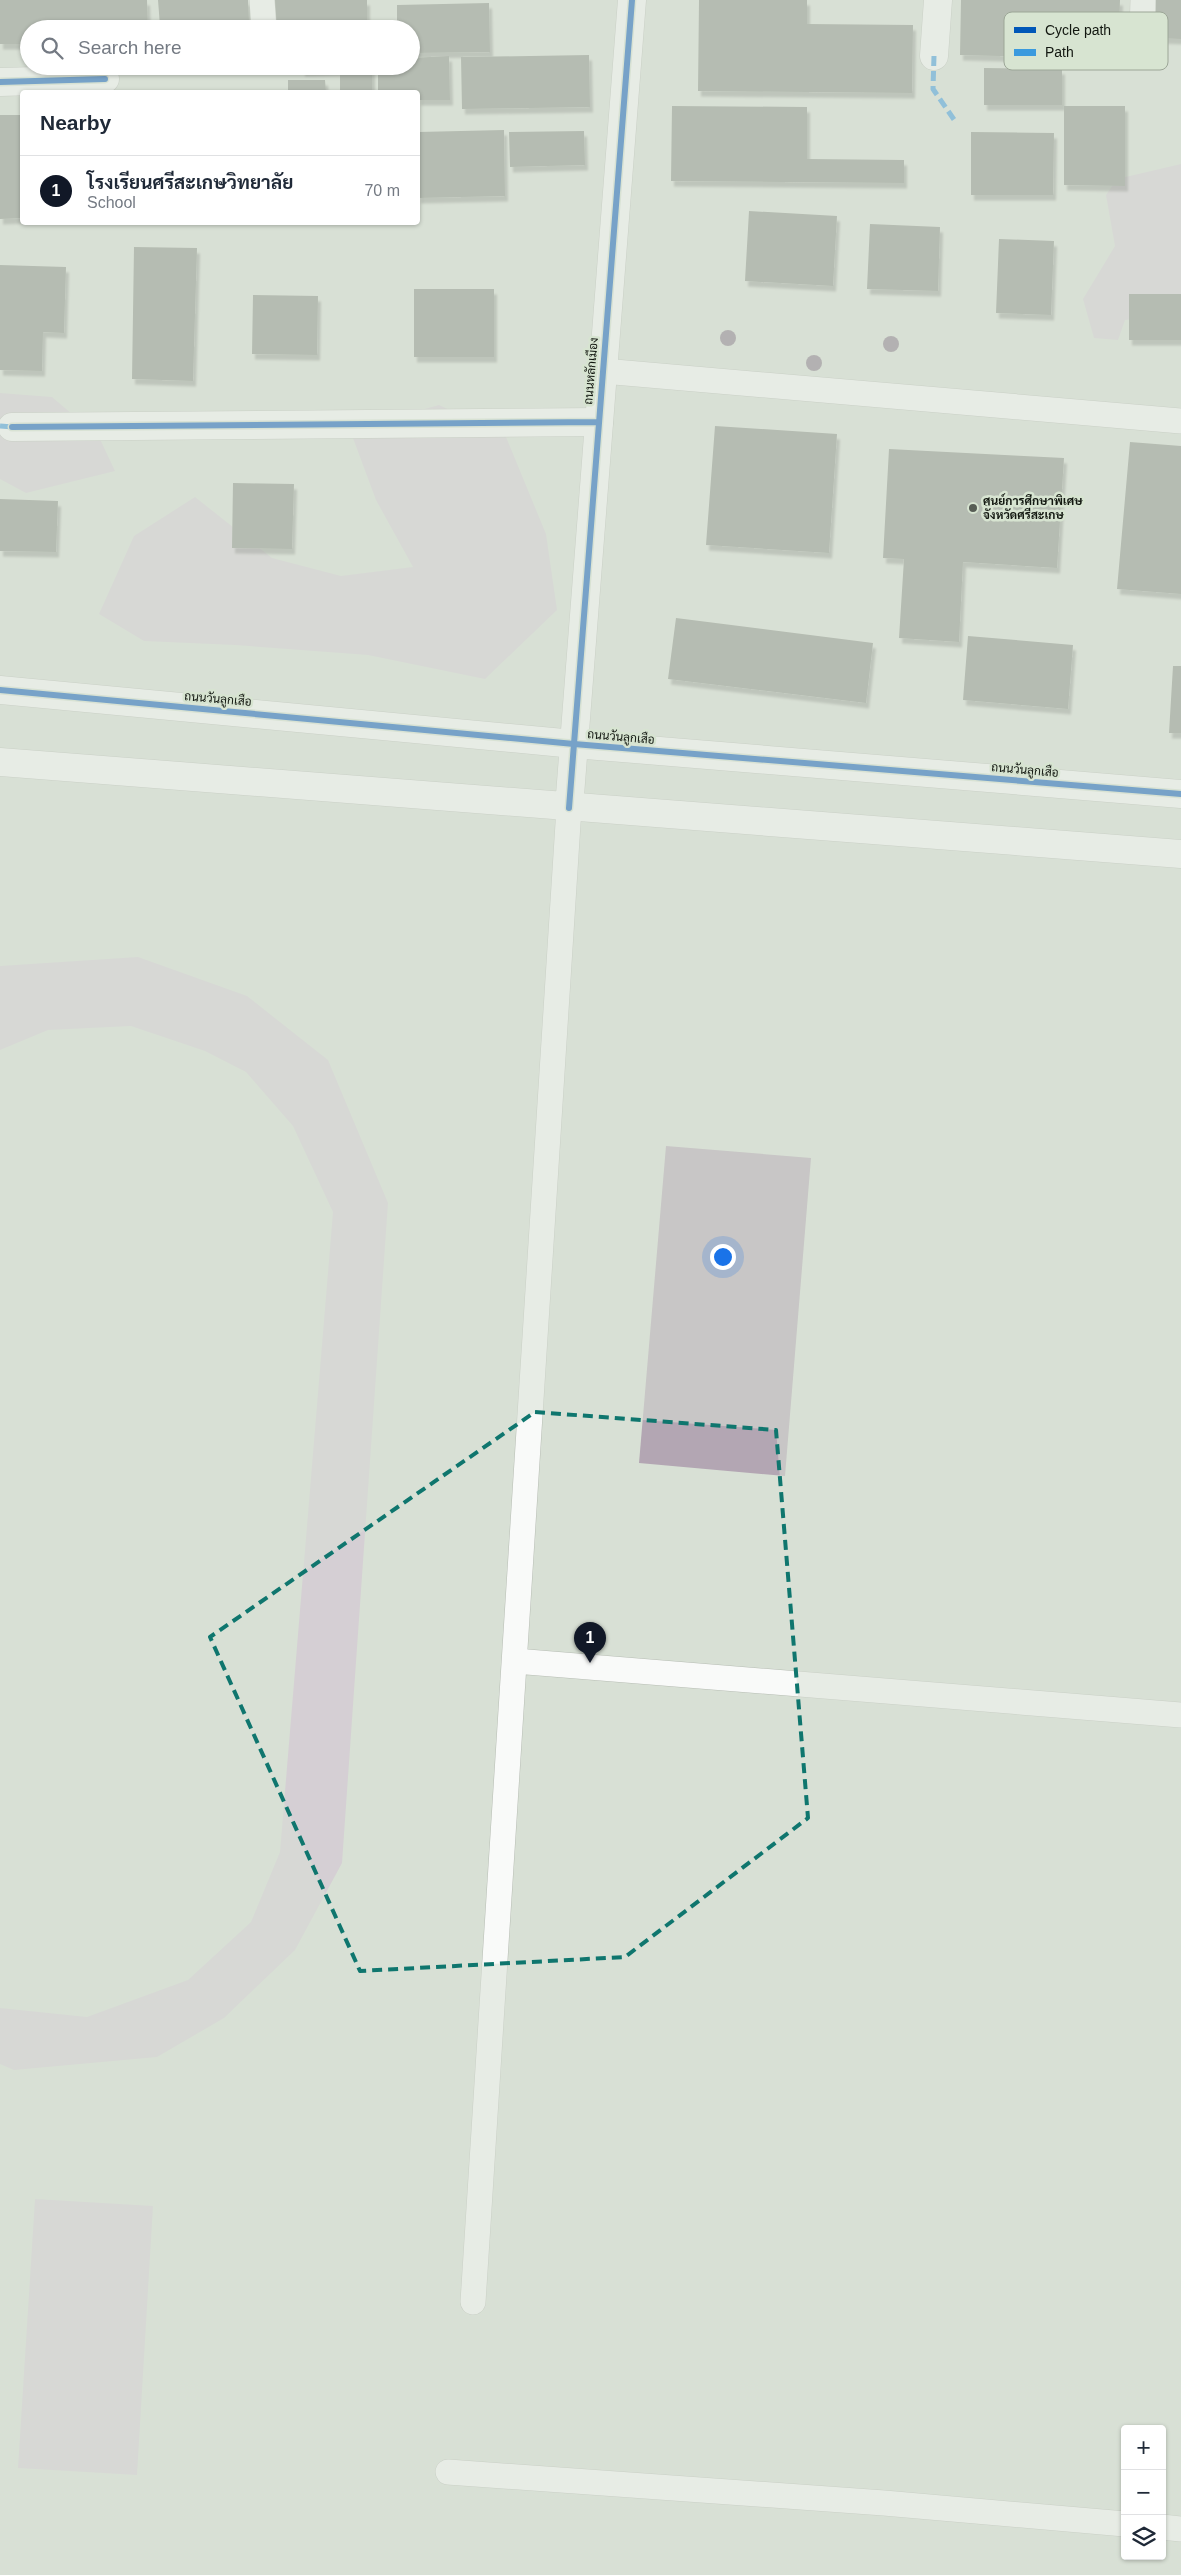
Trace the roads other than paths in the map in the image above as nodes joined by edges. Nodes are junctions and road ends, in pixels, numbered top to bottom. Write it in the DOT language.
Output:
graph roads {
  1 [pos="262,0"];
  2 [pos="632,0"];
  3 [pos="938,0"];
  4 [pos="263,20"];
  5 [pos="934,56"];
  6 [pos="105,79"];
  7 [pos="0,82"];
  8 [pos="603,371"];
  9 [pos="1181,421"];
  10 [pos="599,422"];
  11 [pos="12,427"];
  12 [pos="0,690"];
  13 [pos="574,744"];
  14 [pos="0,762"];
  15 [pos="1181,794"];
  16 [pos="570,808"];
  17 [pos="1181,854"];
  18 [pos="514,1661"];
  19 [pos="1181,1715"];
  20 [pos="473,2302"];
  21 [pos="448,2472"];
  22 [pos="1121,2524"];
  23 [pos="1166,2527"];
  24 [pos="1181,2529"];
  1 -- 4 [label="lane"];
  2 -- 8 [label="street, ถนนหลักเมือง"];
  3 -- 5 [label="street"];
  6 -- 7 [label="street"];
  8 -- 9 [label="lane"];
  8 -- 10 [label="street, ถนนหลักเมือง"];
  10 -- 11 [label="street"];
  10 -- 13 [label="street, ถนนหลักเมือง"];
  12 -- 13 [label="street, ถนนวันลูกเสือ"];
  13 -- 15 [label="street, ถนนวันลูกเสือ"];
  13 -- 16 [label="street, ถนนหลักเมือง"];
  14 -- 16 [label="street"];
  16 -- 17 [label="street"];
  16 -- 18 [label="lane"];
  18 -- 19 [label="lane"];
  18 -- 20 [label="lane"];
  21 -- 22 [label="lane"];
  23 -- 24 [label="lane"];
}
